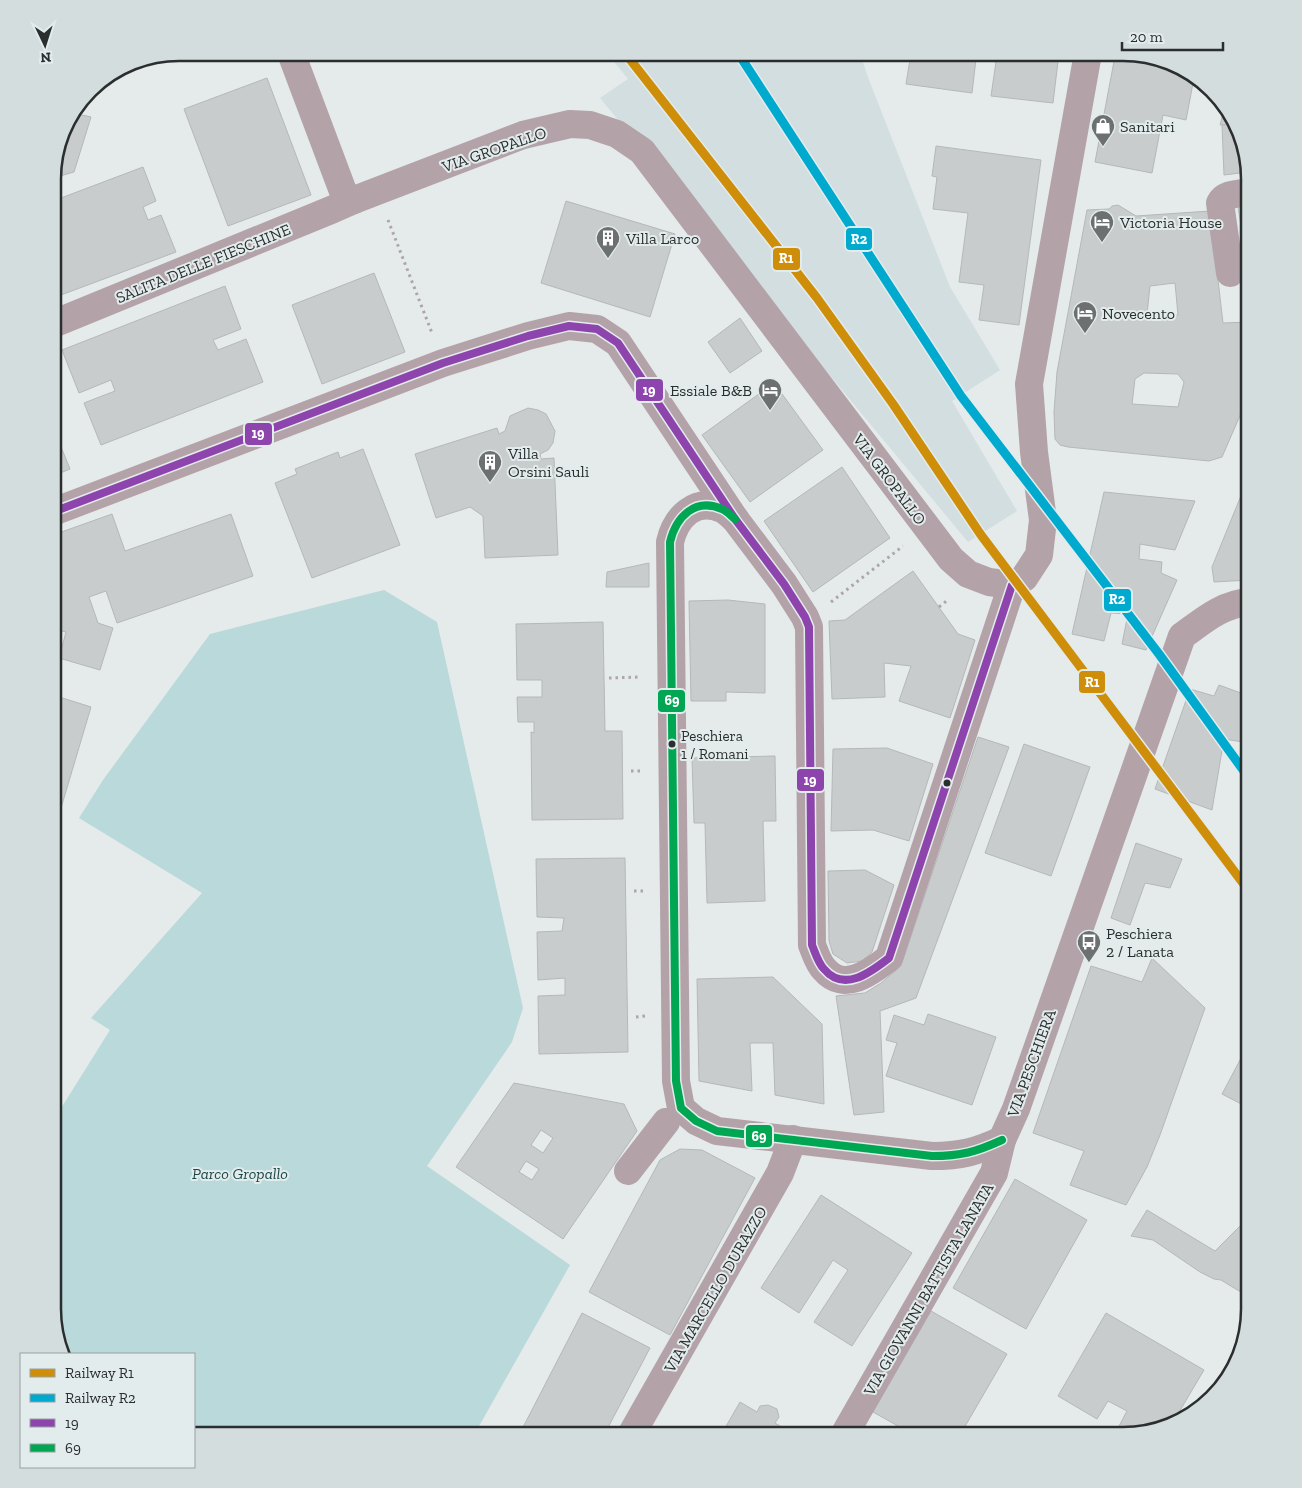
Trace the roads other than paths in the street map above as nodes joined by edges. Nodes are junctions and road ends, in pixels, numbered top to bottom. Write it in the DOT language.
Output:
graph roads {
  1 [pos="295,62"];
  2 [pos="1086,62"];
  3 [pos="1241,194"];
  4 [pos="365,196"];
  5 [pos="1230,273"];
  6 [pos="62,320"];
  7 [pos="62,509"];
  8 [pos="734,520"];
  9 [pos="1012,585"];
  10 [pos="1241,603"];
  11 [pos="666,1122"];
  12 [pos="793,1139"];
  13 [pos="1002,1140"];
  14 [pos="628,1171"];
  15 [pos="636,1427"];
  16 [pos="849,1427"];
  1 -- 4 [label="street"];
  2 -- 9 [label="street"];
  3 -- 5 [label="street"];
  4 -- 6 [label="street, SALITA DELLE FIESCHINE"];
  4 -- 9 [label="street, VIA GROPALLO"];
  7 -- 8 [label="street"];
  8 -- 9 [label="street"];
  8 -- 12 [label="street"];
  10 -- 13 [label="street, VIA PESCHIERA"];
  11 -- 14 [label="street"];
  12 -- 13 [label="street"];
  12 -- 15 [label="street, VIA MARCELLO DURAZZO"];
  13 -- 16 [label="street, VIA GIOVANNI BATTISTA LANATA"];
}
